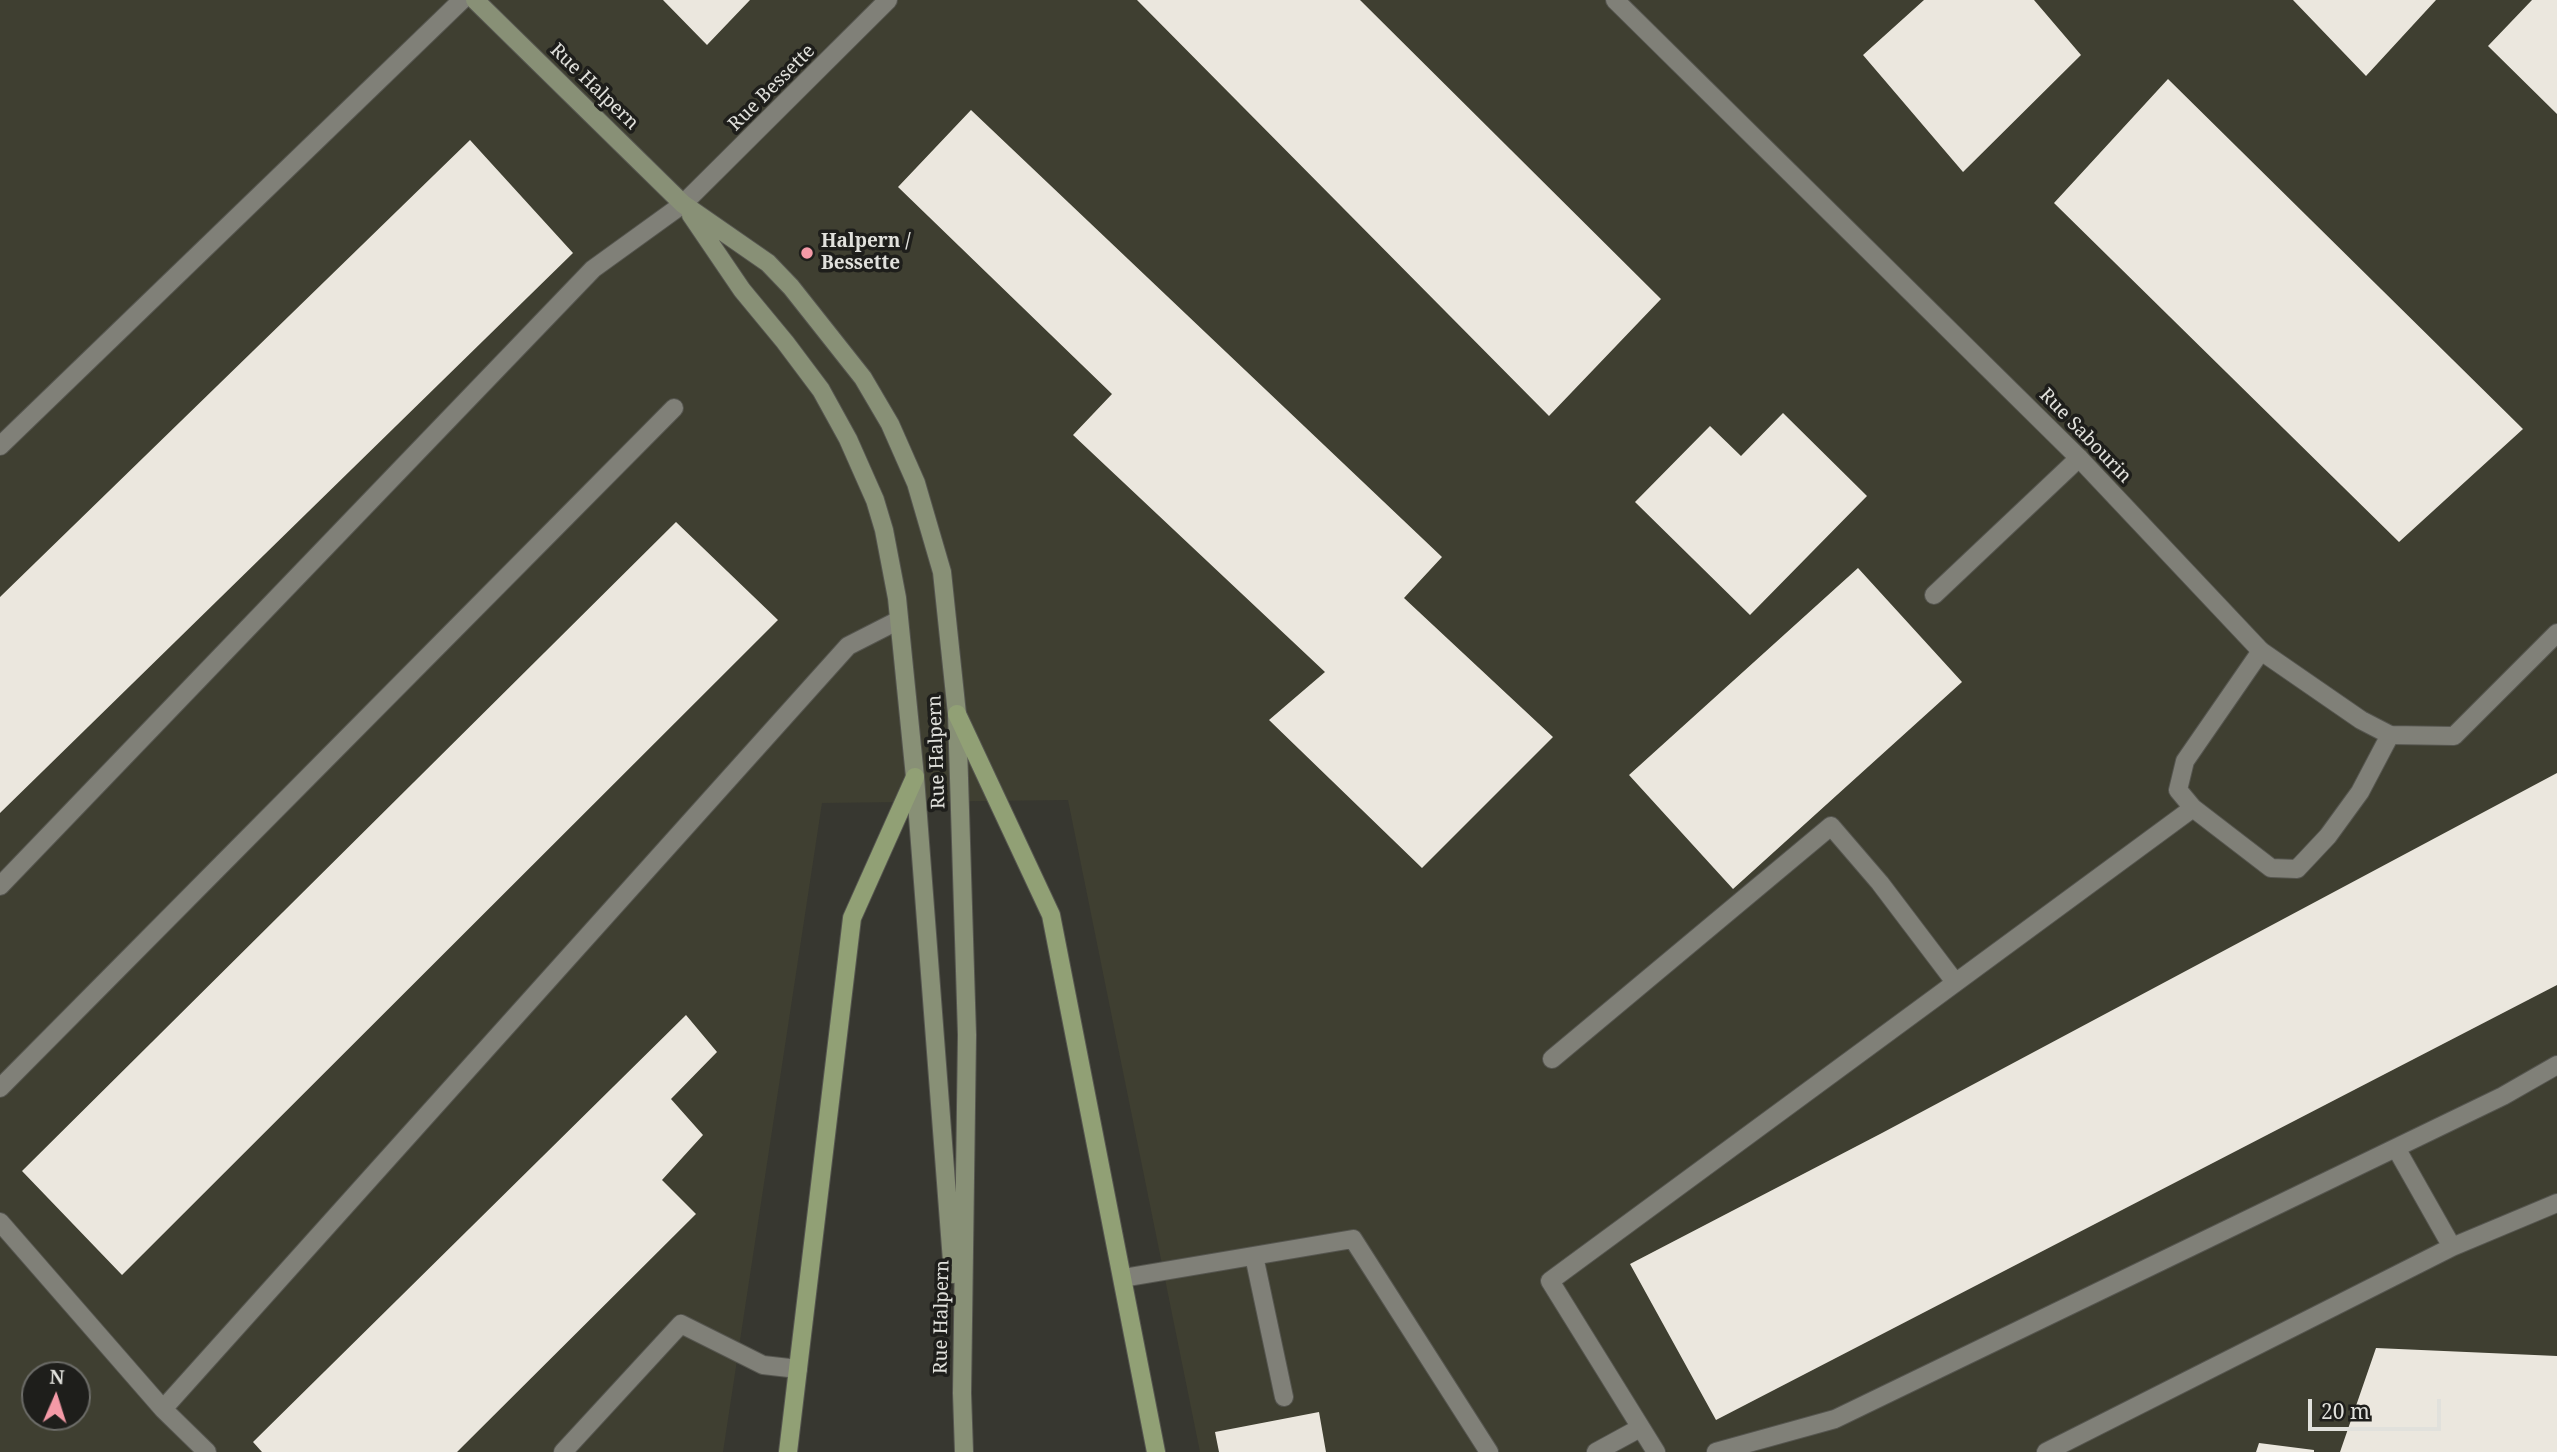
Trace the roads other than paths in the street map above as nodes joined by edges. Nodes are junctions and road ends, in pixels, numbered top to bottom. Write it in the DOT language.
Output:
graph roads {
  1 [pos="462,0"];
  2 [pos="475,0"];
  3 [pos="888,0"];
  4 [pos="1615,0"];
  5 [pos="684,204"];
  6 [pos="674,408"];
  7 [pos="0,446"];
  8 [pos="2079,458"];
  9 [pos="1934,595"];
  10 [pos="899,620"];
  11 [pos="2557,633"];
  12 [pos="2261,651"];
  13 [pos="957,714"];
  14 [pos="2390,735"];
  15 [pos="915,777"];
  16 [pos="2193,808"];
  17 [pos="0,886"];
  18 [pos="1955,982"];
  19 [pos="1552,1059"];
  20 [pos="2557,1065"];
  21 [pos="0,1088"];
  22 [pos="2396,1148"];
  23 [pos="2557,1203"];
  24 [pos="0,1222"];
  25 [pos="2452,1247"];
  26 [pos="1254,1256"];
  27 [pos="1123,1278"];
  28 [pos="798,1369"];
  29 [pos="962,1393"];
  30 [pos="1284,1397"];
  31 [pos="163,1409"];
  32 [pos="1640,1428"];
  33 [pos="207,1452"];
  34 [pos="562,1452"];
  35 [pos="788,1452"];
  36 [pos="964,1452"];
  37 [pos="1156,1452"];
  38 [pos="1489,1452"];
  39 [pos="1596,1452"];
  40 [pos="1656,1452"];
  41 [pos="1716,1452"];
  42 [pos="2046,1452"];
  1 -- 7 [label="street"];
  2 -- 5 [label="street, Rue Halpern"];
  3 -- 5 [label="street, Rue Bessette"];
  4 -- 8 [label="street, Rue Sabourin"];
  5 -- 10 [label="street, Rue Halpern"];
  5 -- 13 [label="street, Rue Halpern"];
  5 -- 17 [label="street, Rue Bessette"];
  6 -- 21 [label="street"];
  8 -- 9 [label="street"];
  8 -- 12 [label="street, Rue Sabourin"];
  10 -- 15 [label="street, Rue Halpern"];
  10 -- 31 [label="street"];
  11 -- 14 [label="street, Rue Sabourin"];
  12 -- 14 [label="street, Rue Sabourin"];
  12 -- 16 [label="street"];
  13 -- 27 [label="main road"];
  13 -- 29 [label="street, Rue Halpern"];
  14 -- 16 [label="street"];
  15 -- 28 [label="main road"];
  15 -- 29 [label="street, Rue Halpern"];
  16 -- 18 [label="street"];
  18 -- 19 [label="street"];
  18 -- 32 [label="street"];
  20 -- 22 [label="street"];
  22 -- 25 [label="street"];
  22 -- 41 [label="street"];
  23 -- 25 [label="street"];
  24 -- 31 [label="street"];
  25 -- 42 [label="street"];
  26 -- 27 [label="street"];
  26 -- 30 [label="street"];
  26 -- 38 [label="street"];
  27 -- 37 [label="main road"];
  28 -- 34 [label="street"];
  28 -- 35 [label="main road"];
  29 -- 36 [label="street, Rue Halpern"];
  31 -- 33 [label="street"];
  32 -- 39 [label="street"];
  32 -- 40 [label="street"];
}
